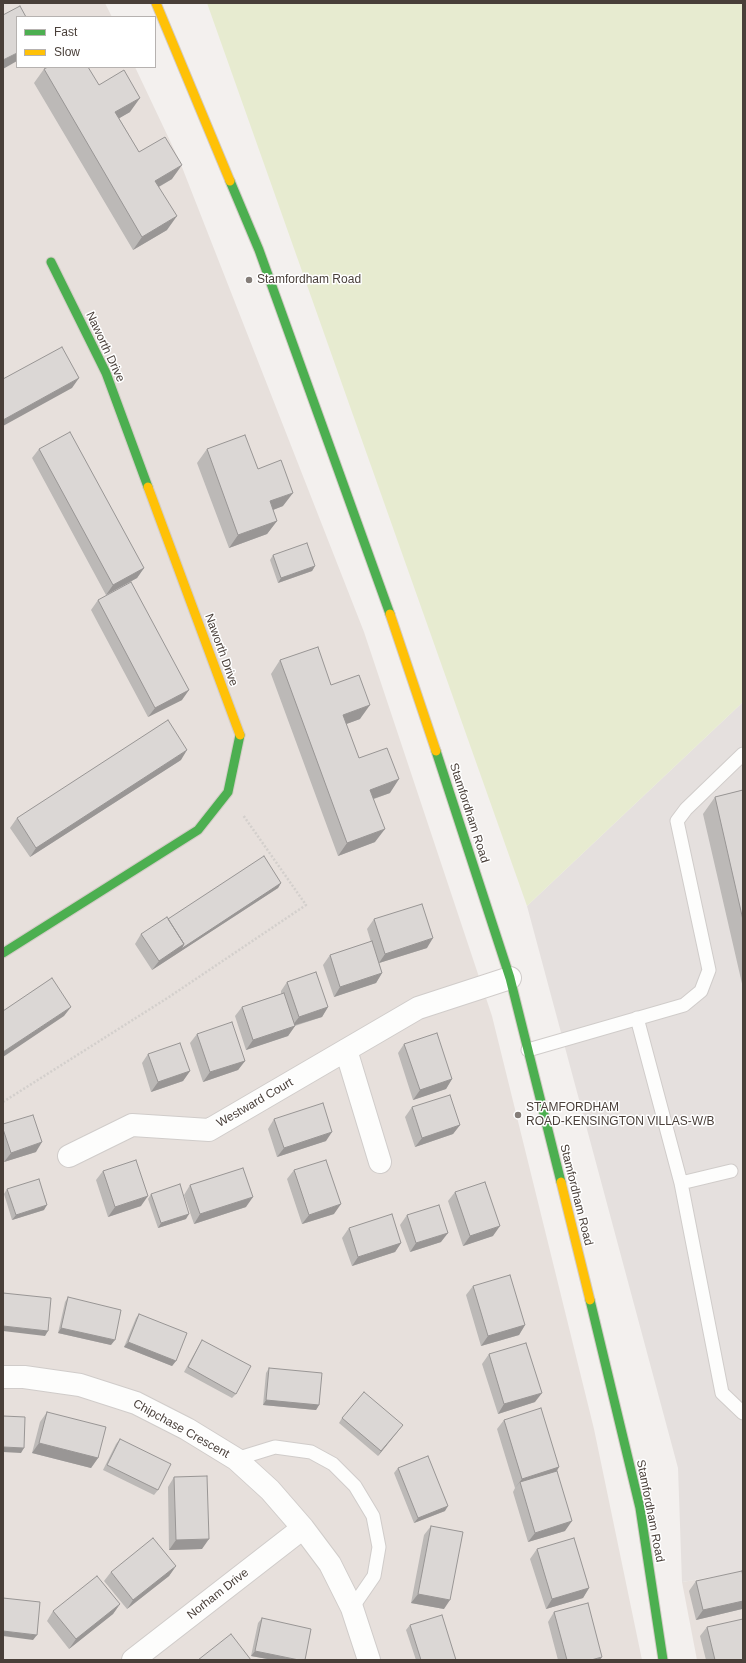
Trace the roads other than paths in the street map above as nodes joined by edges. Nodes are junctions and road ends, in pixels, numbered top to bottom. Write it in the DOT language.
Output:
graph roads {
  1 [pos="156,3"];
  2 [pos="52,262"];
  3 [pos="743,754"];
  4 [pos="3,953"];
  5 [pos="510,978"];
  6 [pos="637,1018"];
  7 [pos="346,1050"];
  8 [pos="528,1050"];
  9 [pos="69,1156"];
  10 [pos="380,1162"];
  11 [pos="731,1171"];
  12 [pos="681,1183"];
  13 [pos="3,1377"];
  14 [pos="743,1413"];
  15 [pos="236,1459"];
  16 [pos="303,1528"];
  17 [pos="352,1608"];
  18 [pos="133,1660"];
  19 [pos="369,1660"];
  20 [pos="663,1660"];
  1 -- 5 [label="main road, Stamfordham Road"];
  2 -- 4 [label="main road, Naworth Drive"];
  3 -- 6 [label="lane"];
  5 -- 7 [label="street, Westward Court"];
  5 -- 8 [label="main road, Stamfordham Road"];
  6 -- 8 [label="lane"];
  6 -- 12 [label="lane"];
  7 -- 9 [label="street, Westward Court"];
  7 -- 10 [label="street"];
  8 -- 20 [label="main road, Stamfordham Road"];
  11 -- 12 [label="lane"];
  12 -- 14 [label="lane"];
  13 -- 15 [label="street, Chipchase Crescent"];
  15 -- 16 [label="street, Chipchase Crescent"];
  15 -- 17 [label="lane"];
  16 -- 17 [label="street, Chipchase Crescent"];
  16 -- 18 [label="street, Norham Drive"];
  17 -- 19 [label="street, Chipchase Crescent"];
}
